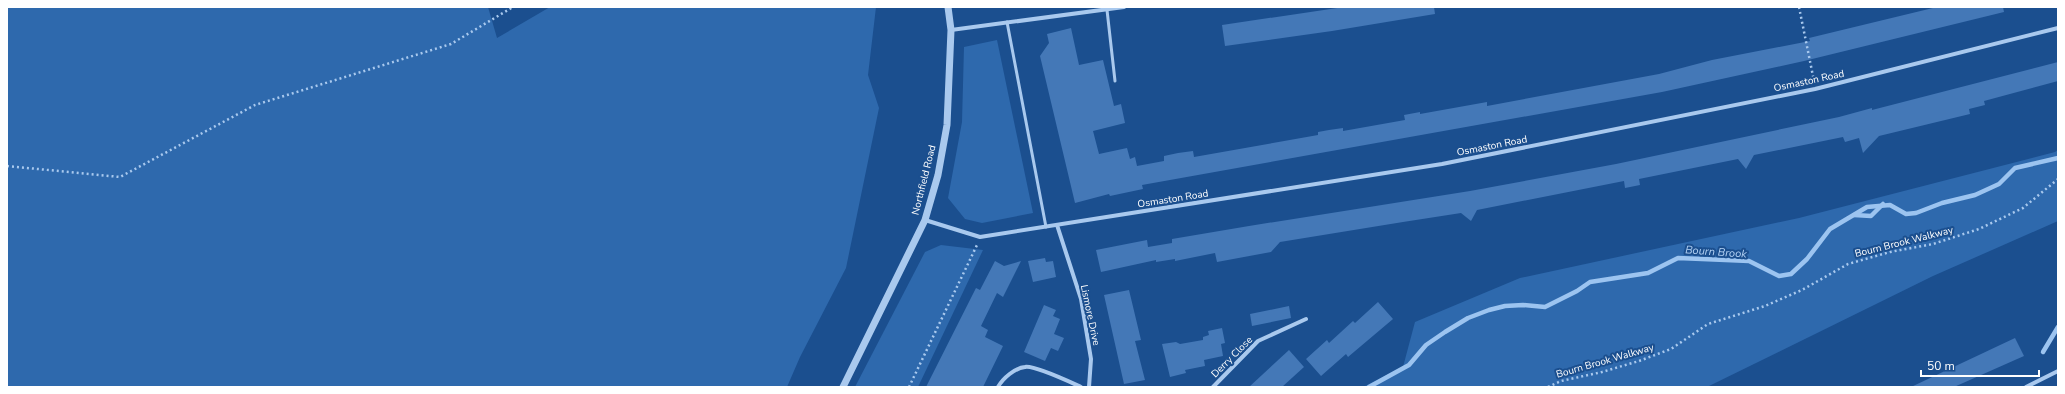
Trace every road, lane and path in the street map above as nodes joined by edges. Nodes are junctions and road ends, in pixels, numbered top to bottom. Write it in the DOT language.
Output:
graph roads {
  1 [pos="513,7"];
  2 [pos="948,7"];
  3 [pos="1124,7"];
  4 [pos="1799,7"];
  5 [pos="1097,9"];
  6 [pos="1107,10"];
  7 [pos="1007,21"];
  8 [pos="2058,28"];
  9 [pos="951,30"];
  10 [pos="1115,81"];
  11 [pos="1815,89"];
  12 [pos="7,166"];
  13 [pos="2058,179"];
  14 [pos="925,220"];
  15 [pos="1057,225"];
  16 [pos="1046,227"];
  17 [pos="980,237"];
  18 [pos="1306,319"];
  19 [pos="2058,371"];
  20 [pos="843,387"];
  21 [pos="909,387"];
  22 [pos="998,387"];
  23 [pos="1081,387"];
  24 [pos="1089,387"];
  25 [pos="1213,387"];
  26 [pos="1548,387"];
  27 [pos="2026,387"];
  1 -- 12 [label="path"];
  2 -- 9 [label="street, Northfield Road"];
  3 -- 6 [label="street"];
  4 -- 11 [label="path"];
  5 -- 6 [label="street"];
  5 -- 7 [label="street"];
  6 -- 10 [label="lane"];
  7 -- 9 [label="street"];
  7 -- 16 [label="lane"];
  8 -- 11 [label="street, Osmaston Road"];
  9 -- 14 [label="street, Northfield Road"];
  11 -- 15 [label="street, Osmaston Road"];
  13 -- 26 [label="path, Bourn Brook Walkway"];
  14 -- 17 [label="street, Osmaston Road"];
  14 -- 20 [label="street, Northfield Road"];
  15 -- 16 [label="street, Osmaston Road"];
  15 -- 24 [label="street, Lismore Drive"];
  16 -- 17 [label="street, Osmaston Road"];
  17 -- 21 [label="path"];
  18 -- 25 [label="street, Derry Close"];
  19 -- 27 [label="street"];
  22 -- 23 [label="street"];
}
